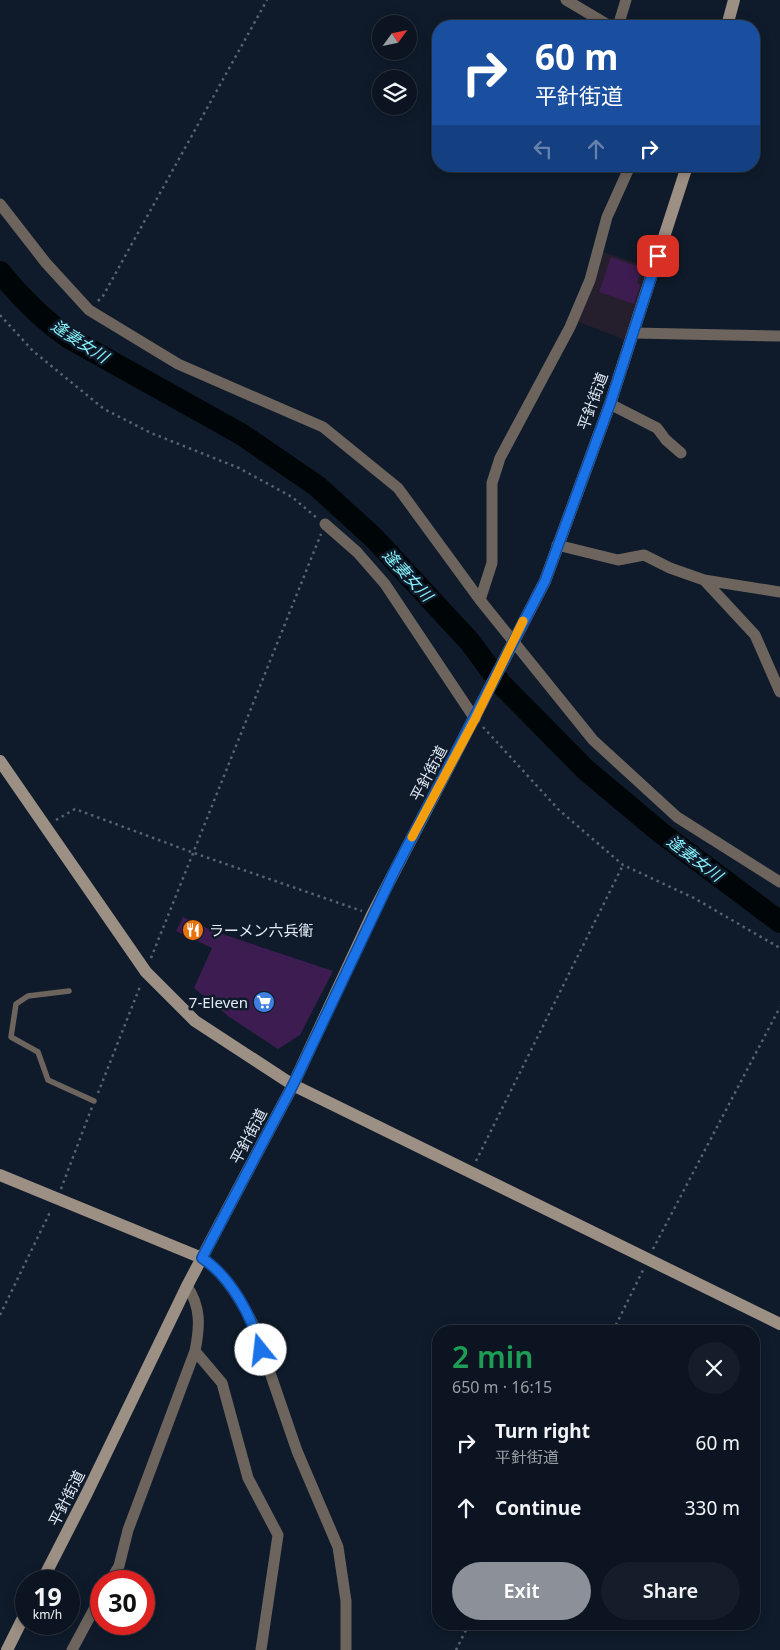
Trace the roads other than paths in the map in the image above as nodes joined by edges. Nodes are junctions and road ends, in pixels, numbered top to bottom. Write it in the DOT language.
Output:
graph roads {
  1 [pos="566,0"];
  2 [pos="626,0"];
  3 [pos="734,0"];
  4 [pos="600,20"];
  5 [pos="620,20"];
  6 [pos="729,20"];
  7 [pos="627,172"];
  8 [pos="685,172"];
  9 [pos="0,204"];
  10 [pos="634,333"];
  11 [pos="780,336"];
  12 [pos="610,404"];
  13 [pos="681,453"];
  14 [pos="325,524"];
  15 [pos="557,545"];
  16 [pos="704,580"];
  17 [pos="780,592"];
  18 [pos="480,600"];
  19 [pos="512,641"];
  20 [pos="780,692"];
  21 [pos="475,719"];
  22 [pos="0,762"];
  23 [pos="780,882"];
  24 [pos="69,991"];
  25 [pos="293,1085"];
  26 [pos="94,1101"];
  27 [pos="0,1175"];
  28 [pos="202,1258"];
  29 [pos="187,1286"];
  30 [pos="780,1324"];
  31 [pos="195,1351"];
  32 [pos="48,1570"];
  33 [pos="117,1570"];
  34 [pos="90,1616"];
  35 [pos="15,1634"];
  36 [pos="7,1650"];
  37 [pos="72,1650"];
  38 [pos="261,1650"];
  39 [pos="346,1650"];
  1 -- 4 [label="street"];
  2 -- 5 [label="street"];
  3 -- 6 [label="street"];
  7 -- 18 [label="street"];
  8 -- 10 [label="street, 平針街道"];
  9 -- 18 [label="street"];
  10 -- 11 [label="street"];
  10 -- 12 [label="street, 平針街道"];
  12 -- 13 [label="street"];
  12 -- 15 [label="street, 平針街道"];
  14 -- 21 [label="street"];
  15 -- 16 [label="street"];
  15 -- 19 [label="street, 平針街道"];
  16 -- 17 [label="street"];
  16 -- 20 [label="street"];
  18 -- 19 [label="street"];
  19 -- 21 [label="street, 平針街道"];
  19 -- 23 [label="street"];
  21 -- 25 [label="street, 平針街道"];
  22 -- 25 [label="street"];
  24 -- 26 [label="lane"];
  25 -- 28 [label="street, 平針街道"];
  25 -- 30 [label="street"];
  27 -- 28 [label="street"];
  28 -- 29 [label="street, 平針街道"];
  28 -- 39 [label="street"];
  29 -- 31 [label="street"];
  29 -- 32 [label="street, 平針街道"];
  31 -- 33 [label="street"];
  31 -- 38 [label="street"];
  34 -- 37 [label="street"];
  35 -- 36 [label="street"];
}
